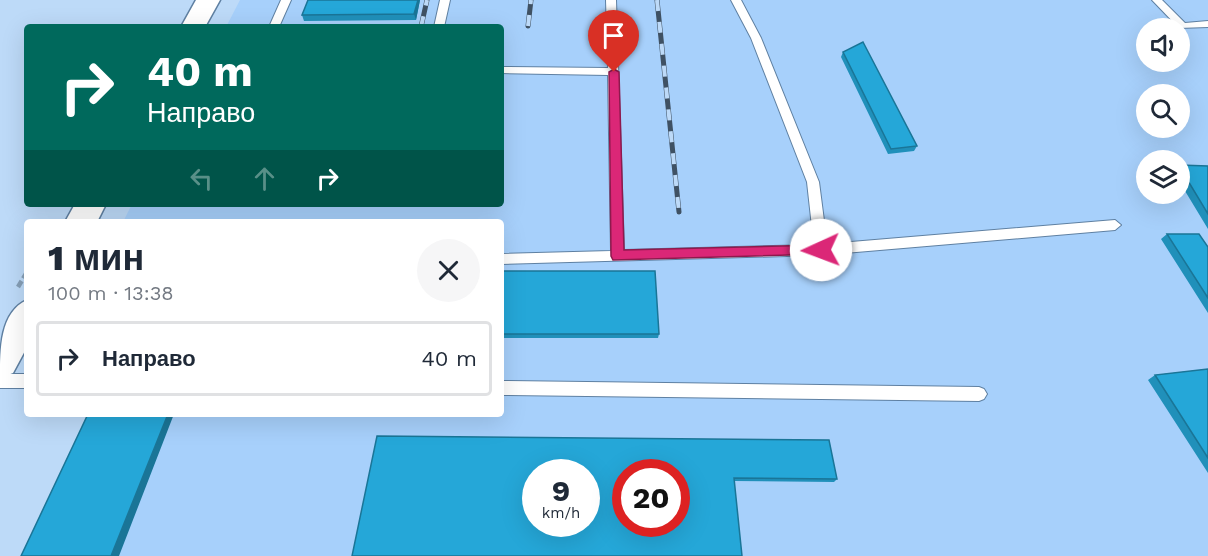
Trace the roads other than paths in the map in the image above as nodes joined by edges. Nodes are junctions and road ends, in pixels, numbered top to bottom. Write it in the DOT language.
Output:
graph roads {
  1 [pos="208,0"];
  2 [pos="286,0"];
  3 [pos="445,0"];
  4 [pos="611,0"];
  5 [pos="736,0"];
  6 [pos="1157,0"];
  7 [pos="195,24"];
  8 [pos="275,24"];
  9 [pos="440,24"];
  10 [pos="1208,24"];
  11 [pos="504,70"];
  12 [pos="614,72"];
  13 [pos="1115,225"];
  14 [pos="821,250"];
  15 [pos="618,256"];
  16 [pos="504,259"];
  17 [pos="24,320"];
  18 [pos="0,362"];
  19 [pos="0,381"];
  20 [pos="24,381"];
  21 [pos="504,388"];
  22 [pos="980,394"];
  1 -- 7 [label="street"];
  2 -- 8 [label="lane"];
  3 -- 9 [label="lane"];
  4 -- 12 [label="lane"];
  5 -- 14 [label="lane"];
  6 -- 10 [label="lane"];
  11 -- 12 [label="lane"];
  12 -- 15 [label="lane"];
  13 -- 14 [label="lane"];
  14 -- 15 [label="lane"];
  15 -- 16 [label="lane"];
  17 -- 18 [label="street"];
  19 -- 20 [label="lane"];
  21 -- 22 [label="lane"];
}
